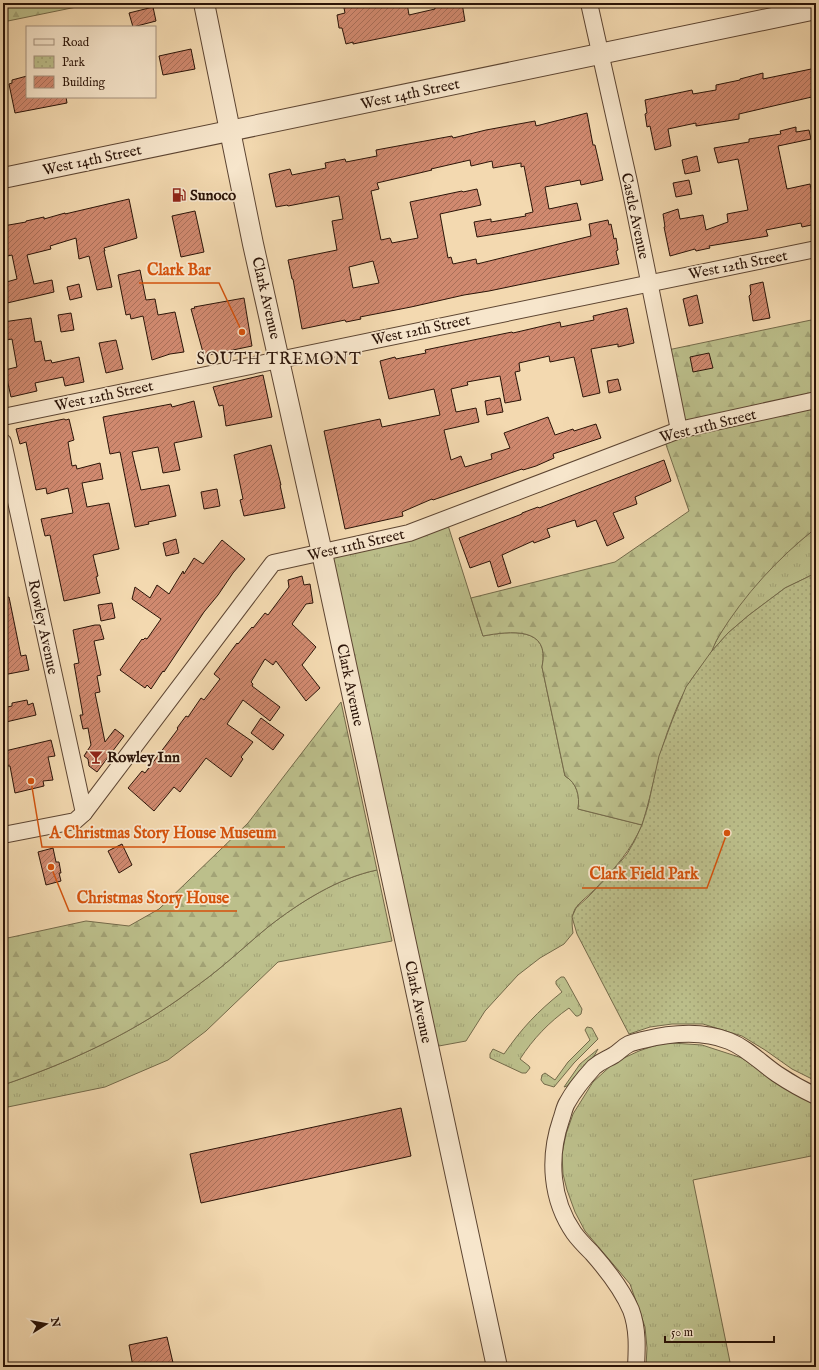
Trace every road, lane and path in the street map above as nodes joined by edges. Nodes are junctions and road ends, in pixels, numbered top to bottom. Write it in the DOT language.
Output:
graph roads {
  1 [pos="204,3"];
  2 [pos="590,3"];
  3 [pos="816,9"];
  4 [pos="600,55"];
  5 [pos="230,132"];
  6 [pos="3,178"];
  7 [pos="816,249"];
  8 [pos="649,283"];
  9 [pos="280,360"];
  10 [pos="816,400"];
  11 [pos="3,417"];
  12 [pos="679,430"];
  13 [pos="3,442"];
  14 [pos="322,553"];
  15 [pos="84,813"];
  16 [pos="3,835"];
  17 [pos="816,1096"];
  18 [pos="497,1367"];
  19 [pos="636,1367"];
  1 -- 5 [label="street, Clark Avenue"];
  2 -- 4 [label="street, Castle Avenue"];
  3 -- 4 [label="street, West 14th Street"];
  4 -- 5 [label="street, West 14th Street"];
  4 -- 8 [label="street, Castle Avenue"];
  5 -- 6 [label="street, West 14th Street"];
  5 -- 9 [label="street, Clark Avenue"];
  7 -- 8 [label="street, West 12th Street"];
  8 -- 9 [label="street, West 12th Street"];
  8 -- 12 [label="street, Castle Avenue"];
  9 -- 11 [label="street, West 12th Street"];
  9 -- 14 [label="street, Clark Avenue"];
  10 -- 12 [label="street, West 11th Street"];
  12 -- 14 [label="street, West 11th Street"];
  13 -- 15 [label="street, Rowley Avenue"];
  14 -- 15 [label="street, West 11th Street"];
  14 -- 18 [label="street, Clark Avenue"];
  15 -- 16 [label="street, West 11th Street"];
  17 -- 19 [label="street"];
}
